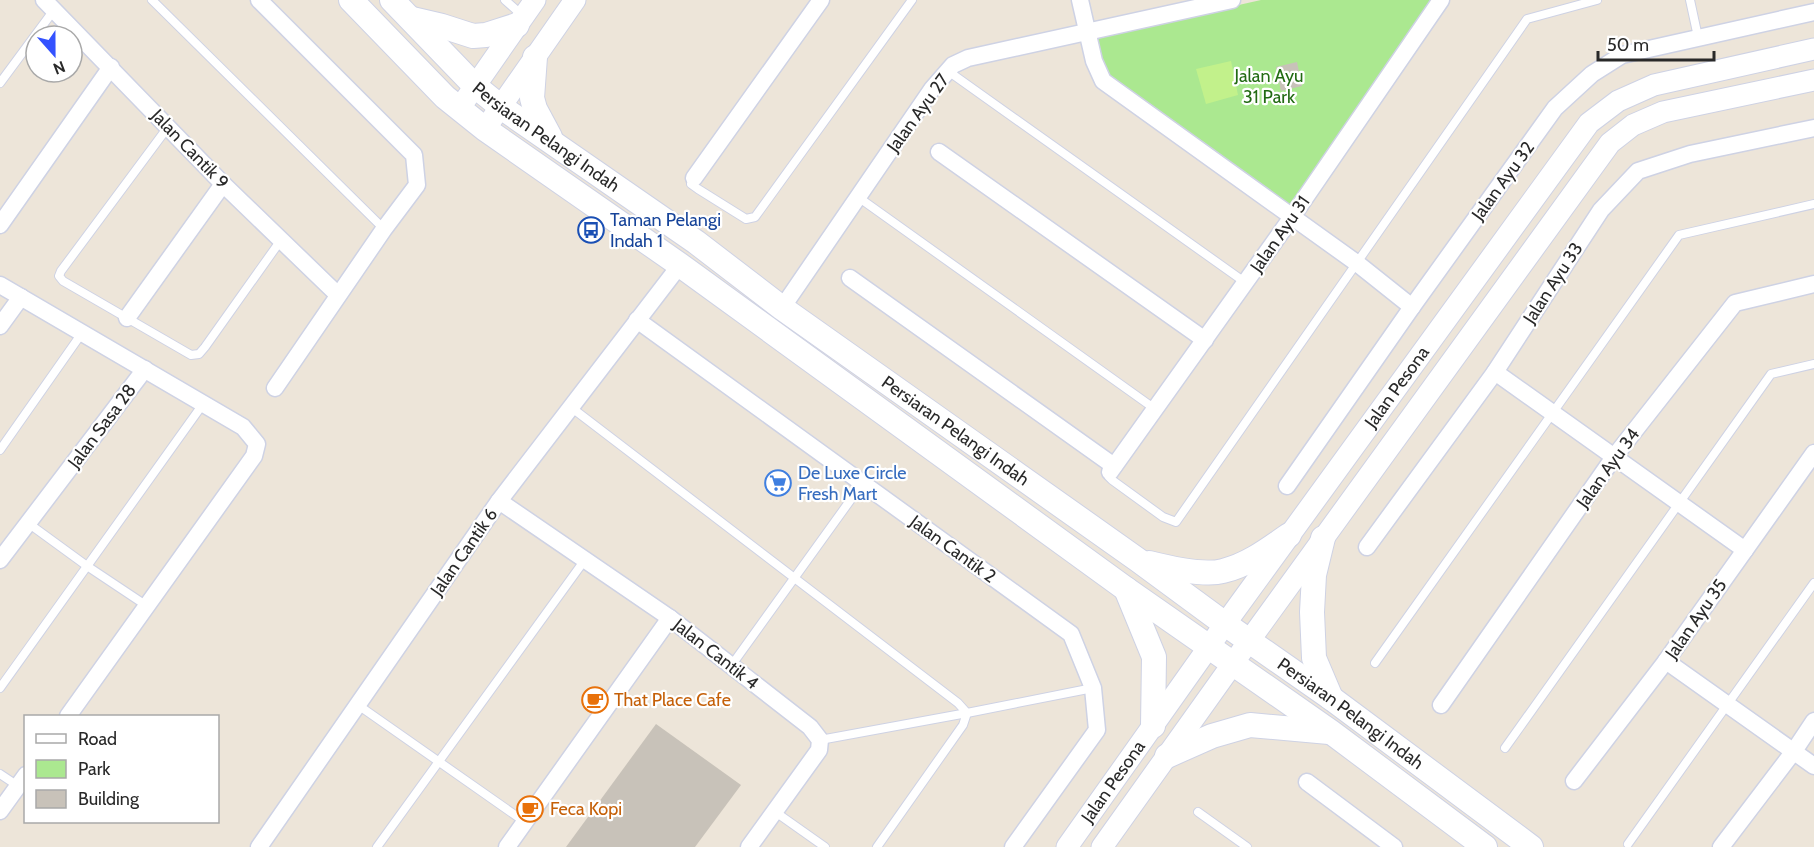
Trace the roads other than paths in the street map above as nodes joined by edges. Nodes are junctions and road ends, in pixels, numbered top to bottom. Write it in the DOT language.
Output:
graph roads {
  1 [pos="152,0"];
  2 [pos="259,0"];
  3 [pos="351,0"];
  4 [pos="505,0"];
  5 [pos="575,0"];
  6 [pos="821,0"];
  7 [pos="912,0"];
  8 [pos="1080,0"];
  9 [pos="1232,0"];
  10 [pos="1441,0"];
  11 [pos="1597,0"];
  12 [pos="1690,0"];
  13 [pos="49,5"];
  14 [pos="403,7"];
  15 [pos="1814,12"];
  16 [pos="525,14"];
  17 [pos="1089,32"];
  18 [pos="1698,37"];
  19 [pos="1814,49"];
  20 [pos="535,57"];
  21 [pos="111,67"];
  22 [pos="948,71"];
  23 [pos="1814,80"];
  24 [pos="0,83"];
  25 [pos="475,86"];
  26 [pos="501,107"];
  27 [pos="459,109"];
  28 [pos="168,127"];
  29 [pos="1814,128"];
  30 [pos="485,129"];
  31 [pos="553,142"];
  32 [pos="939,152"];
  33 [pos="694,178"];
  34 [pos="223,184"];
  35 [pos="858,197"];
  36 [pos="1814,204"];
  37 [pos="1292,218"];
  38 [pos="0,225"];
  39 [pos="384,229"];
  40 [pos="681,232"];
  41 [pos="281,240"];
  42 [pos="1358,264"];
  43 [pos="680,265"];
  44 [pos="850,278"];
  45 [pos="1246,282"];
  46 [pos="1814,284"];
  47 [pos="0,285"];
  48 [pos="338,295"];
  49 [pos="21,297"];
  50 [pos="1412,307"];
  51 [pos="782,308"];
  52 [pos="127,318"];
  53 [pos="637,321"];
  54 [pos="0,326"];
  55 [pos="82,333"];
  56 [pos="1205,340"];
  57 [pos="1814,364"];
  58 [pos="145,369"];
  59 [pos="1495,372"];
  60 [pos="274,388"];
  61 [pos="203,404"];
  62 [pos="572,408"];
  63 [pos="1155,409"];
  64 [pos="1553,413"];
  65 [pos="0,450"];
  66 [pos="1814,453"];
  67 [pos="1614,457"];
  68 [pos="1112,469"];
  69 [pos="862,484"];
  70 [pos="1287,486"];
  71 [pos="499,501"];
  72 [pos="1679,503"];
  73 [pos="28,523"];
  74 [pos="1289,535"];
  75 [pos="1323,538"];
  76 [pos="1367,547"];
  77 [pos="1745,550"];
  78 [pos="0,559"];
  79 [pos="1138,560"];
  80 [pos="584,561"];
  81 [pos="87,566"];
  82 [pos="794,578"];
  83 [pos="1814,583"];
  84 [pos="1126,589"];
  85 [pos="147,606"];
  86 [pos="670,618"];
  87 [pos="1225,624"];
  88 [pos="1249,641"];
  89 [pos="1209,647"];
  90 [pos="1666,662"];
  91 [pos="1375,663"];
  92 [pos="1233,664"];
  93 [pos="731,666"];
  94 [pos="0,688"];
  95 [pos="1093,688"];
  96 [pos="1331,698"];
  97 [pos="358,705"];
  98 [pos="1441,705"];
  99 [pos="1727,705"];
  100 [pos="966,713"];
  101 [pos="69,715"];
  102 [pos="1814,722"];
  103 [pos="1154,726"];
  104 [pos="1331,732"];
  105 [pos="820,740"];
  106 [pos="1505,748"];
  107 [pos="1794,751"];
  108 [pos="1167,756"];
  109 [pos="438,762"];
  110 [pos="1814,766"];
  111 [pos="0,774"];
  112 [pos="22,781"];
  113 [pos="1574,781"];
  114 [pos="1307,782"];
  115 [pos="774,810"];
  116 [pos="0,811"];
  117 [pos="1198,812"];
  118 [pos="525,822"];
  119 [pos="1628,844"];
  120 [pos="259,847"];
  121 [pos="377,847"];
  122 [pos="507,847"];
  123 [pos="749,847"];
  124 [pos="825,847"];
  125 [pos="877,847"];
  126 [pos="1013,847"];
  127 [pos="1067,847"];
  128 [pos="1102,847"];
  129 [pos="1247,847"];
  130 [pos="1394,847"];
  131 [pos="1485,847"];
  132 [pos="1531,847"];
  133 [pos="1721,847"];
  1 -- 39 [label="lane"];
  2 -- 39 [label="street"];
  3 -- 27 [label="main road, Persiaran Pelangi Indah"];
  4 -- 16 [label="lane"];
  5 -- 20 [label="street"];
  6 -- 33 [label="street"];
  7 -- 33 [label="lane"];
  8 -- 17 [label="street"];
  9 -- 17 [label="street, Jalan Ayu 27"];
  10 -- 37 [label="street, Jalan Ayu 31"];
  11 -- 42 [label="lane"];
  12 -- 18 [label="lane"];
  13 -- 21 [label="street, Jalan Cantik 9"];
  13 -- 24 [label="lane"];
  14 -- 16 [label="main road"];
  14 -- 25 [label="main road, Persiaran Pelangi Indah"];
  15 -- 18 [label="street, Jalan Ayu 32"];
  16 -- 25 [label="street"];
  17 -- 22 [label="street, Jalan Ayu 27"];
  17 -- 37 [label="street"];
  18 -- 50 [label="street, Jalan Ayu 32"];
  19 -- 74 [label="street, Jalan Pesona"];
  20 -- 26 [label="street"];
  20 -- 31 [label="main road"];
  21 -- 28 [label="street, Jalan Cantik 9"];
  21 -- 38 [label="street"];
  22 -- 35 [label="street, Jalan Ayu 27"];
  22 -- 45 [label="lane"];
  23 -- 75 [label="street, Jalan Pesona"];
  25 -- 26 [label="main road, Persiaran Pelangi Indah"];
  25 -- 27 [label="street"];
  26 -- 30 [label="street"];
  26 -- 31 [label="main road, Persiaran Pelangi Indah"];
  27 -- 30 [label="main road, Persiaran Pelangi Indah"];
  28 -- 34 [label="street, Jalan Cantik 9"];
  28 -- 52 [label="lane"];
  29 -- 59 [label="street, Jalan Ayu 33"];
  30 -- 43 [label="main road, Persiaran Pelangi Indah"];
  31 -- 40 [label="main road, Persiaran Pelangi Indah"];
  32 -- 56 [label="street"];
  34 -- 41 [label="street, Jalan Cantik 9"];
  34 -- 52 [label="street"];
  35 -- 51 [label="street, Jalan Ayu 27"];
  35 -- 63 [label="lane"];
  36 -- 64 [label="lane"];
  37 -- 42 [label="street"];
  37 -- 45 [label="street, Jalan Ayu 31"];
  39 -- 48 [label="street"];
  40 -- 43 [label="main road"];
  40 -- 51 [label="main road, Persiaran Pelangi Indah"];
  41 -- 48 [label="street, Jalan Cantik 9"];
  41 -- 52 [label="lane"];
  42 -- 50 [label="street"];
  42 -- 68 [label="lane"];
  43 -- 53 [label="street, Jalan Cantik 6"];
  43 -- 84 [label="main road, Persiaran Pelangi Indah"];
  44 -- 68 [label="street"];
  45 -- 56 [label="street, Jalan Ayu 31"];
  46 -- 67 [label="street, Jalan Ayu 34"];
  47 -- 49 [label="street, Jalan Sasa 28"];
  48 -- 60 [label="street"];
  49 -- 54 [label="street"];
  49 -- 55 [label="street, Jalan Sasa 28"];
  50 -- 70 [label="street, Jalan Ayu 32"];
  51 -- 79 [label="main road, Persiaran Pelangi Indah"];
  53 -- 62 [label="street, Jalan Cantik 6"];
  53 -- 69 [label="street, Jalan Cantik 2"];
  55 -- 58 [label="street, Jalan Sasa 28"];
  55 -- 65 [label="lane"];
  56 -- 63 [label="street, Jalan Ayu 31"];
  57 -- 72 [label="lane"];
  58 -- 61 [label="street"];
  58 -- 73 [label="street, Jalan Sasa 28"];
  59 -- 64 [label="street"];
  59 -- 76 [label="street, Jalan Ayu 33"];
  61 -- 81 [label="lane"];
  61 -- 85 [label="street"];
  62 -- 71 [label="street, Jalan Cantik 6"];
  62 -- 82 [label="lane"];
  63 -- 68 [label="street, Jalan Ayu 31"];
  64 -- 67 [label="street"];
  64 -- 91 [label="lane"];
  66 -- 77 [label="street, Jalan Ayu 35"];
  67 -- 72 [label="street"];
  67 -- 98 [label="street, Jalan Ayu 34"];
  69 -- 82 [label="lane"];
  69 -- 95 [label="street, Jalan Cantik 2"];
  71 -- 80 [label="street, Jalan Cantik 4"];
  71 -- 97 [label="street, Jalan Cantik 6"];
  72 -- 77 [label="street"];
  72 -- 106 [label="lane"];
  73 -- 78 [label="street, Jalan Sasa 28"];
  73 -- 81 [label="lane"];
  74 -- 79 [label="main road"];
  74 -- 87 [label="street, Jalan Pesona"];
  75 -- 88 [label="street, Jalan Pesona"];
  75 -- 96 [label="main road"];
  77 -- 90 [label="street, Jalan Ayu 35"];
  79 -- 87 [label="main road, Persiaran Pelangi Indah"];
  80 -- 86 [label="street, Jalan Cantik 4"];
  80 -- 109 [label="lane"];
  81 -- 85 [label="lane"];
  81 -- 94 [label="lane"];
  82 -- 93 [label="lane"];
  82 -- 100 [label="lane"];
  83 -- 99 [label="lane"];
  84 -- 89 [label="main road, Persiaran Pelangi Indah"];
  84 -- 103 [label="main road"];
  85 -- 101 [label="street"];
  86 -- 93 [label="street, Jalan Cantik 4"];
  86 -- 118 [label="street"];
  87 -- 88 [label="main road, Persiaran Pelangi Indah"];
  87 -- 89 [label="street, Jalan Pesona"];
  88 -- 92 [label="street, Jalan Pesona"];
  88 -- 96 [label="main road, Persiaran Pelangi Indah"];
  89 -- 92 [label="main road, Persiaran Pelangi Indah"];
  89 -- 103 [label="street, Jalan Pesona"];
  90 -- 99 [label="street"];
  90 -- 113 [label="street, Jalan Ayu 35"];
  92 -- 104 [label="main road, Persiaran Pelangi Indah"];
  92 -- 108 [label="street, Jalan Pesona"];
  93 -- 105 [label="street, Jalan Cantik 4"];
  95 -- 100 [label="lane"];
  95 -- 126 [label="street, Jalan Cantik 2"];
  96 -- 132 [label="main road, Persiaran Pelangi Indah"];
  97 -- 109 [label="lane"];
  97 -- 120 [label="street, Jalan Cantik 6"];
  99 -- 107 [label="street"];
  99 -- 119 [label="lane"];
  100 -- 105 [label="lane"];
  100 -- 125 [label="lane"];
  102 -- 107 [label="street"];
  103 -- 127 [label="street, Jalan Pesona"];
  104 -- 108 [label="main road"];
  104 -- 131 [label="main road, Persiaran Pelangi Indah"];
  105 -- 115 [label="street"];
  107 -- 110 [label="street"];
  107 -- 133 [label="street"];
  108 -- 128 [label="street, Jalan Pesona"];
  109 -- 118 [label="lane"];
  109 -- 121 [label="lane"];
  111 -- 112 [label="lane"];
  112 -- 116 [label="street"];
  114 -- 130 [label="street"];
  115 -- 123 [label="street"];
  115 -- 124 [label="lane"];
  117 -- 129 [label="lane"];
  118 -- 122 [label="street"];
}
